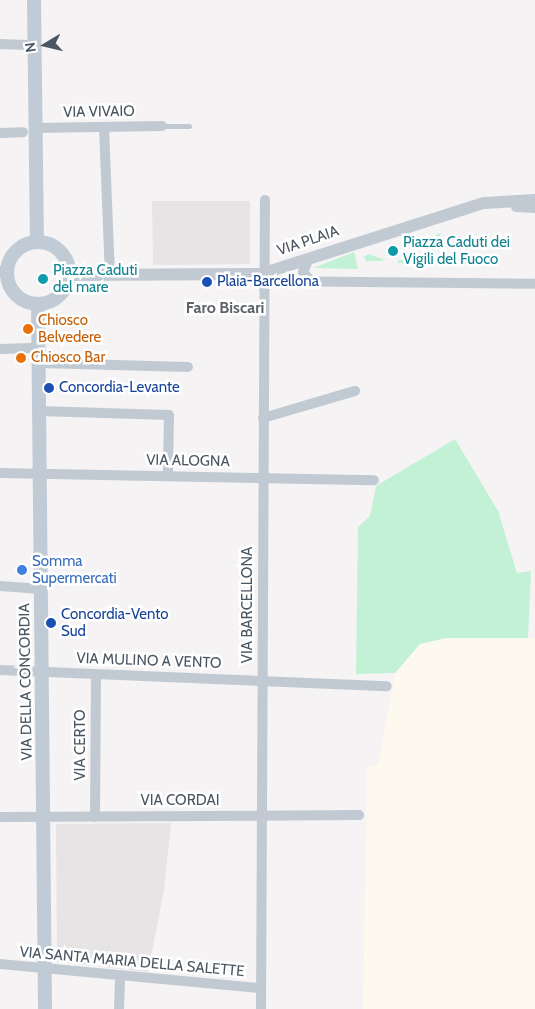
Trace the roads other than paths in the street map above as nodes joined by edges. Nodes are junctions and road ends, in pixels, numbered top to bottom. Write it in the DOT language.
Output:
graph roads {
  1 [pos="34,0"];
  2 [pos="0,44"];
  3 [pos="34,45"];
  4 [pos="162,126"];
  5 [pos="189,126"];
  6 [pos="104,127"];
  7 [pos="29,130"];
  8 [pos="0,132"];
  9 [pos="265,200"];
  10 [pos="535,200"];
  11 [pos="498,202"];
  12 [pos="535,208"];
  13 [pos="37,242"];
  14 [pos="309,258"];
  15 [pos="3,272"];
  16 [pos="110,274"];
  17 [pos="69,275"];
  18 [pos="262,278"];
  19 [pos="310,280"];
  20 [pos="535,284"];
  21 [pos="38,304"];
  22 [pos="38,348"];
  23 [pos="0,349"];
  24 [pos="39,363"];
  25 [pos="188,367"];
  26 [pos="355,392"];
  27 [pos="39,411"];
  28 [pos="263,418"];
  29 [pos="0,473"];
  30 [pos="40,473"];
  31 [pos="168,475"];
  32 [pos="262,478"];
  33 [pos="374,480"];
  34 [pos="0,586"];
  35 [pos="41,589"];
  36 [pos="0,670"];
  37 [pos="42,672"];
  38 [pos="96,674"];
  39 [pos="263,681"];
  40 [pos="387,686"];
  41 [pos="360,815"];
  42 [pos="262,816"];
  43 [pos="0,817"];
  44 [pos="43,817"];
  45 [pos="95,817"];
  46 [pos="0,964"];
  47 [pos="45,970"];
  48 [pos="120,976"];
  49 [pos="261,988"];
  50 [pos="45,1009"];
  51 [pos="119,1009"];
  52 [pos="261,1009"];
  1 -- 3 [label="main road"];
  2 -- 3 [label="street"];
  3 -- 7 [label="main road"];
  4 -- 5 [label="lane"];
  4 -- 6 [label="street, VIA VIVAIO"];
  6 -- 7 [label="street, VIA VIVAIO"];
  6 -- 16 [label="street"];
  7 -- 8 [label="street, VIA VIVAIO"];
  7 -- 13 [label="main road"];
  9 -- 18 [label="street, VIA BARCELLONA"];
  10 -- 11 [label="street, VIA PLAIA"];
  11 -- 12 [label="street"];
  11 -- 14 [label="street, VIA PLAIA"];
  13 -- 15 [label="main road"];
  13 -- 17 [label="main road"];
  14 -- 18 [label="street, VIA PLAIA"];
  14 -- 19 [label="street"];
  15 -- 21 [label="main road"];
  16 -- 17 [label="street, VIA PLAIA"];
  16 -- 18 [label="street, VIA PLAIA"];
  17 -- 21 [label="main road"];
  18 -- 19 [label="street"];
  18 -- 28 [label="street, VIA BARCELLONA"];
  19 -- 20 [label="street"];
  21 -- 22 [label="main road, VIA DELLA CONCORDIA"];
  22 -- 23 [label="street"];
  22 -- 24 [label="main road, VIA DELLA CONCORDIA"];
  24 -- 25 [label="street"];
  24 -- 27 [label="main road, VIA DELLA CONCORDIA"];
  26 -- 28 [label="street"];
  27 -- 30 [label="main road, VIA DELLA CONCORDIA"];
  27 -- 31 [label="street"];
  28 -- 32 [label="street, VIA BARCELLONA"];
  29 -- 30 [label="street, VIA ALOGNA"];
  30 -- 31 [label="street, VIA ALOGNA"];
  30 -- 35 [label="main road, VIA DELLA CONCORDIA"];
  31 -- 32 [label="street, VIA ALOGNA"];
  32 -- 33 [label="street, VIA ALOGNA"];
  32 -- 39 [label="street, VIA BARCELLONA"];
  34 -- 35 [label="street"];
  35 -- 37 [label="main road, VIA DELLA CONCORDIA"];
  36 -- 37 [label="street, VIA MULINO A VENTO"];
  37 -- 38 [label="street, VIA MULINO A VENTO"];
  37 -- 44 [label="main road, VIA DELLA CONCORDIA"];
  38 -- 39 [label="street, VIA MULINO A VENTO"];
  38 -- 45 [label="street, VIA CERTO"];
  39 -- 40 [label="street, VIA MULINO A VENTO"];
  39 -- 42 [label="street, VIA BARCELLONA"];
  41 -- 42 [label="street, VIA CORDAI"];
  42 -- 45 [label="street, VIA CORDAI"];
  42 -- 49 [label="street, VIA BARCELLONA"];
  43 -- 44 [label="street, VIA CORDAI"];
  44 -- 45 [label="street, VIA CORDAI"];
  44 -- 47 [label="main road, VIA DELLA CONCORDIA"];
  46 -- 47 [label="street, VIA SANTA MARIA DELLA SALETTE"];
  47 -- 48 [label="street, VIA SANTA MARIA DELLA SALETTE"];
  47 -- 50 [label="main road, VIA DELLA CONCORDIA"];
  48 -- 49 [label="street, VIA SANTA MARIA DELLA SALETTE"];
  48 -- 51 [label="street"];
  49 -- 52 [label="street, VIA BARCELLONA"];
}
